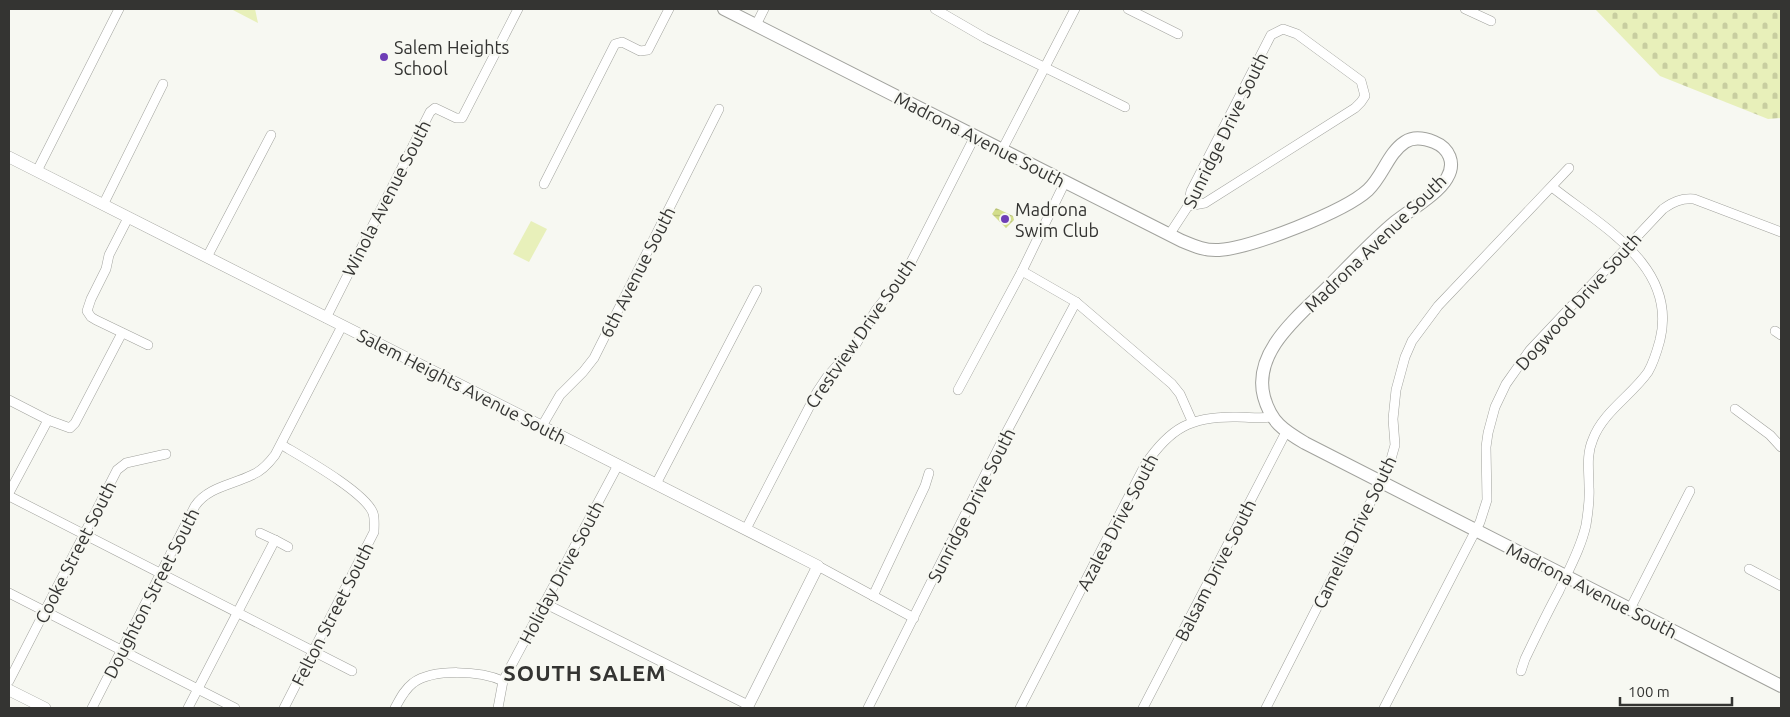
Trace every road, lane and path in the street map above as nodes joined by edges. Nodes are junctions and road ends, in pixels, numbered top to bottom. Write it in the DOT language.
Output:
graph roads {
  1 [pos="119,9"];
  2 [pos="518,9"];
  3 [pos="669,9"];
  4 [pos="724,9"];
  5 [pos="764,9"];
  6 [pos="935,9"];
  7 [pos="1075,9"];
  8 [pos="1128,9"];
  9 [pos="1465,9"];
  10 [pos="1490,21"];
  11 [pos="756,25"];
  12 [pos="1178,34"];
  13 [pos="1044,68"];
  14 [pos="163,84"];
  15 [pos="1125,107"];
  16 [pos="719,109"];
  17 [pos="271,135"];
  18 [pos="975,136"];
  19 [pos="1002,150"];
  20 [pos="9,157"];
  21 [pos="1569,168"];
  22 [pos="37,171"];
  23 [pos="1065,182"];
  24 [pos="544,184"];
  25 [pos="1552,187"];
  26 [pos="103,205"];
  27 [pos="1188,206"];
  28 [pos="128,218"];
  29 [pos="1781,232"];
  30 [pos="1170,235"];
  31 [pos="1628,247"];
  32 [pos="207,257"];
  33 [pos="1022,271"];
  34 [pos="757,290"];
  35 [pos="1076,302"];
  36 [pos="326,318"];
  37 [pos="342,326"];
  38 [pos="122,333"];
  39 [pos="148,345"];
  40 [pos="958,390"];
  41 [pos="9,400"];
  42 [pos="1735,409"];
  43 [pos="1272,417"];
  44 [pos="48,420"];
  45 [pos="1192,421"];
  46 [pos="542,426"];
  47 [pos="1286,432"];
  48 [pos="282,445"];
  49 [pos="1781,447"];
  50 [pos="166,454"];
  51 [pos="618,465"];
  52 [pos="929,473"];
  53 [pos="1382,482"];
  54 [pos="656,484"];
  55 [pos="1690,491"];
  56 [pos="9,495"];
  57 [pos="746,529"];
  58 [pos="1476,531"];
  59 [pos="260,533"];
  60 [pos="84,535"];
  61 [pos="275,540"];
  62 [pos="288,547"];
  63 [pos="818,566"];
  64 [pos="1749,569"];
  65 [pos="161,574"];
  66 [pos="1566,576"];
  67 [pos="1781,586"];
  68 [pos="9,593"];
  69 [pos="872,596"];
  70 [pos="544,603"];
  71 [pos="1630,609"];
  72 [pos="45,612"];
  73 [pos="237,614"];
  74 [pos="914,618"];
  75 [pos="122,650"];
  76 [pos="313,652"];
  77 [pos="352,671"];
  78 [pos="1521,671"];
  79 [pos="9,681"];
  80 [pos="503,681"];
  81 [pos="1781,686"];
  82 [pos="197,689"];
  83 [pos="9,690"];
  84 [pos="748,707"];
  85 [pos="45,708"];
  86 [pos="92,708"];
  87 [pos="188,708"];
  88 [pos="235,708"];
  89 [pos="284,708"];
  90 [pos="395,708"];
  91 [pos="498,708"];
  92 [pos="868,708"];
  93 [pos="1020,708"];
  94 [pos="1143,708"];
  95 [pos="1266,708"];
  96 [pos="1384,708"];
  1 -- 22 [label="street"];
  2 -- 36 [label="street, Winola Avenue South"];
  3 -- 24 [label="street"];
  4 -- 11 [label="main road, Madrona Avenue South"];
  5 -- 11 [label="street"];
  6 -- 13 [label="street"];
  7 -- 13 [label="street"];
  8 -- 12 [label="street"];
  9 -- 10 [label="street"];
  11 -- 18 [label="main road, Madrona Avenue South"];
  13 -- 15 [label="street"];
  13 -- 19 [label="street"];
  14 -- 26 [label="street"];
  16 -- 46 [label="street, 6th Avenue South"];
  17 -- 32 [label="street"];
  18 -- 19 [label="main road, Madrona Avenue South"];
  18 -- 57 [label="street, Crestview Drive South"];
  19 -- 23 [label="main road, Madrona Avenue South"];
  20 -- 22 [label="street, Salem Heights Avenue South"];
  21 -- 25 [label="street, Camellia Drive South"];
  22 -- 26 [label="street, Salem Heights Avenue South"];
  23 -- 30 [label="main road, Madrona Avenue South"];
  23 -- 33 [label="street"];
  25 -- 31 [label="street"];
  25 -- 53 [label="street, Camellia Drive South"];
  26 -- 28 [label="street, Salem Heights Avenue South"];
  27 -- 27 [label="street, Sunridge Drive South"];
  27 -- 30 [label="street, Sunridge Drive South"];
  28 -- 32 [label="street, Salem Heights Avenue South"];
  28 -- 38 [label="street"];
  29 -- 31 [label="street, Dogwood Drive South"];
  30 -- 43 [label="main road, Madrona Avenue South"];
  31 -- 58 [label="street, Dogwood Drive South"];
  31 -- 66 [label="street"];
  32 -- 36 [label="street, Salem Heights Avenue South"];
  33 -- 35 [label="street"];
  33 -- 40 [label="street"];
  34 -- 54 [label="street"];
  35 -- 45 [label="street"];
  35 -- 74 [label="street, Sunridge Drive South"];
  36 -- 37 [label="street, Salem Heights Avenue South"];
  37 -- 46 [label="street, Salem Heights Avenue South"];
  37 -- 48 [label="street, Doughton Street South"];
  38 -- 39 [label="street"];
  38 -- 44 [label="street"];
  41 -- 44 [label="street"];
  42 -- 49 [label="street"];
  43 -- 45 [label="street, Azalea Drive South"];
  43 -- 47 [label="main road, Madrona Avenue South"];
  44 -- 56 [label="street"];
  45 -- 93 [label="street, Azalea Drive South"];
  46 -- 51 [label="street, Salem Heights Avenue South"];
  47 -- 53 [label="main road, Madrona Avenue South"];
  47 -- 94 [label="street, Balsam Drive South"];
  48 -- 65 [label="street, Doughton Street South"];
  48 -- 76 [label="street, Felton Street South"];
  50 -- 60 [label="street, Cooke Street South"];
  51 -- 54 [label="street, Salem Heights Avenue South"];
  51 -- 70 [label="street, Holiday Drive South"];
  52 -- 69 [label="street"];
  53 -- 58 [label="main road, Madrona Avenue South"];
  53 -- 95 [label="street, Camellia Drive South"];
  54 -- 57 [label="street, Salem Heights Avenue South"];
  55 -- 71 [label="street"];
  56 -- 60 [label="street"];
  57 -- 63 [label="street, Salem Heights Avenue South"];
  58 -- 66 [label="main road, Madrona Avenue South"];
  58 -- 96 [label="street, Dogwood Drive South"];
  59 -- 61 [label="street"];
  60 -- 65 [label="street"];
  60 -- 72 [label="street, Cooke Street South"];
  61 -- 62 [label="street"];
  61 -- 73 [label="street"];
  63 -- 69 [label="street, Salem Heights Avenue South"];
  63 -- 84 [label="street"];
  64 -- 67 [label="street"];
  65 -- 73 [label="street"];
  65 -- 75 [label="street, Doughton Street South"];
  66 -- 71 [label="main road, Madrona Avenue South"];
  66 -- 78 [label="street"];
  68 -- 72 [label="street"];
  69 -- 74 [label="street, Salem Heights Avenue South"];
  70 -- 80 [label="street, Holiday Drive South"];
  70 -- 84 [label="street"];
  71 -- 81 [label="main road, Madrona Avenue South"];
  72 -- 75 [label="street"];
  72 -- 79 [label="street, Cooke Street South"];
  73 -- 76 [label="street"];
  73 -- 82 [label="street"];
  74 -- 92 [label="street, Sunridge Drive South"];
  75 -- 82 [label="street"];
  75 -- 86 [label="street, Doughton Street South"];
  76 -- 77 [label="street"];
  76 -- 89 [label="street, Felton Street South"];
  80 -- 90 [label="street"];
  80 -- 91 [label="street, Holiday Drive South"];
  82 -- 87 [label="street"];
  82 -- 88 [label="street"];
  83 -- 85 [label="street"];
}
